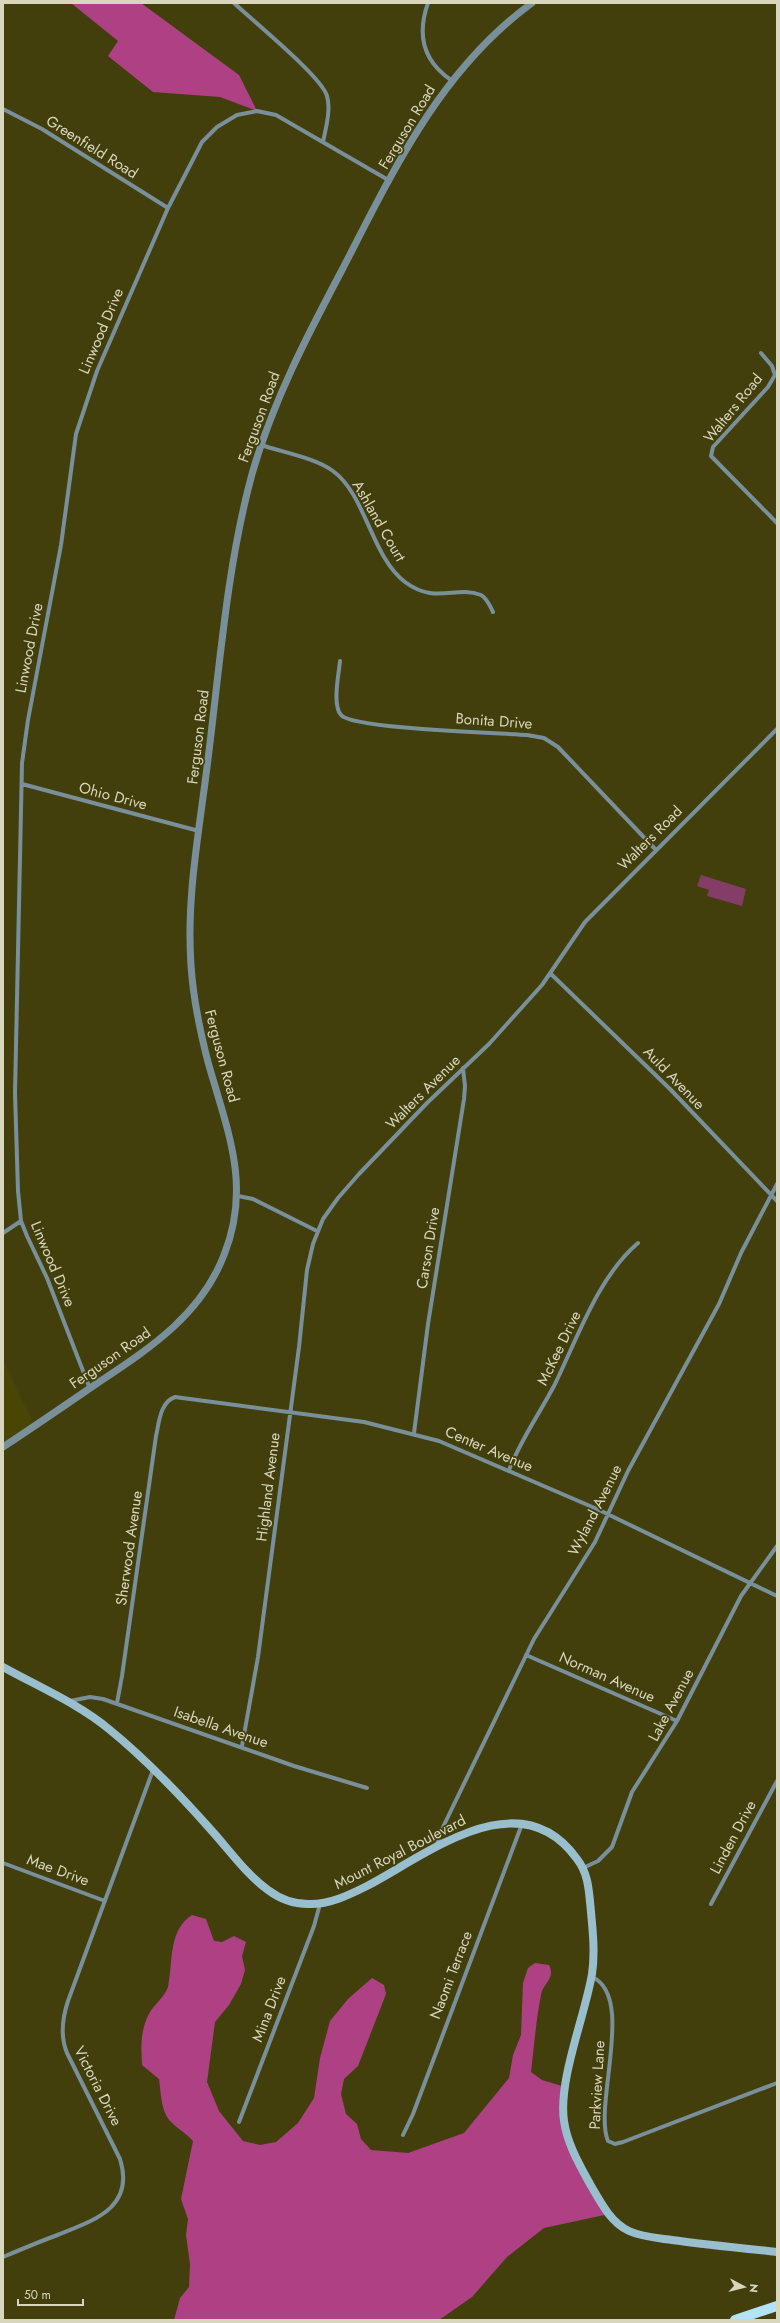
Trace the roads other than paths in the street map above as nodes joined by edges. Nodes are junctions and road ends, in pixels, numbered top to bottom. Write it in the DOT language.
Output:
graph roads {
  1 [pos="234,3"];
  2 [pos="428,3"];
  3 [pos="532,3"];
  4 [pos="451,80"];
  5 [pos="3,109"];
  6 [pos="323,142"];
  7 [pos="390,181"];
  8 [pos="168,208"];
  9 [pos="761,353"];
  10 [pos="261,445"];
  11 [pos="777,523"];
  12 [pos="493,612"];
  13 [pos="340,661"];
  14 [pos="777,729"];
  15 [pos="22,784"];
  16 [pos="199,832"];
  17 [pos="656,850"];
  18 [pos="551,974"];
  19 [pos="463,1068"];
  20 [pos="777,1184"];
  21 [pos="771,1195"];
  22 [pos="238,1196"];
  23 [pos="777,1201"];
  24 [pos="22,1221"];
  25 [pos="317,1231"];
  26 [pos="3,1233"];
  27 [pos="638,1243"];
  28 [pos="90,1389"];
  29 [pos="170,1398"];
  30 [pos="289,1412"];
  31 [pos="414,1433"];
  32 [pos="3,1447"];
  33 [pos="509,1470"];
  34 [pos="608,1514"];
  35 [pos="777,1546"];
  36 [pos="750,1582"];
  37 [pos="777,1596"];
  38 [pos="526,1655"];
  39 [pos="3,1668"];
  40 [pos="67,1702"];
  41 [pos="117,1703"];
  42 [pos="677,1721"];
  43 [pos="242,1746"];
  44 [pos="153,1770"];
  45 [pos="777,1780"];
  46 [pos="367,1788"];
  47 [pos="522,1823"];
  48 [pos="436,1848"];
  49 [pos="3,1863"];
  50 [pos="583,1868"];
  51 [pos="105,1901"];
  52 [pos="320,1904"];
  53 [pos="710,1904"];
  54 [pos="591,1977"];
  55 [pos="777,2083"];
  56 [pos="239,2122"];
  57 [pos="403,2135"];
  58 [pos="777,2252"];
  59 [pos="3,2257"];
  60 [pos="777,2306"];
  61 [pos="735,2320"];
  1 -- 6 [label="street"];
  2 -- 4 [label="street"];
  3 -- 4 [label="street, Ferguson Road"];
  4 -- 7 [label="street, Ferguson Road"];
  5 -- 8 [label="street, Greenfield Road"];
  6 -- 7 [label="street, Linwood Drive"];
  6 -- 8 [label="street, Linwood Drive"];
  7 -- 10 [label="street, Ferguson Road"];
  8 -- 15 [label="street, Linwood Drive"];
  9 -- 11 [label="street, Walters Road"];
  10 -- 12 [label="street, Ashland Court"];
  10 -- 16 [label="street, Ferguson Road"];
  13 -- 17 [label="street, Bonita Drive"];
  14 -- 17 [label="street, Walters Road"];
  15 -- 16 [label="street, Ohio Drive"];
  15 -- 24 [label="street, Linwood Drive"];
  16 -- 22 [label="street, Ferguson Road"];
  17 -- 18 [label="street, Walters Road"];
  18 -- 19 [label="street, Walters Avenue"];
  18 -- 21 [label="street, Auld Avenue"];
  19 -- 25 [label="street, Walters Avenue"];
  19 -- 31 [label="street, Carson Drive"];
  20 -- 21 [label="street, Wyland Avenue"];
  21 -- 23 [label="street, Auld Avenue"];
  21 -- 34 [label="street, Wyland Avenue"];
  22 -- 25 [label="street"];
  22 -- 28 [label="street, Ferguson Road"];
  24 -- 26 [label="street"];
  24 -- 28 [label="street, Linwood Drive"];
  25 -- 30 [label="street, Highland Avenue"];
  27 -- 33 [label="street, McKee Drive"];
  28 -- 32 [label="street, Ferguson Road"];
  29 -- 30 [label="street, Center Avenue"];
  29 -- 41 [label="street, Sherwood Avenue"];
  30 -- 31 [label="street, Center Avenue"];
  30 -- 43 [label="street, Highland Avenue"];
  31 -- 33 [label="street, Center Avenue"];
  33 -- 34 [label="street, Center Avenue"];
  34 -- 36 [label="street, Center Avenue"];
  34 -- 38 [label="street, Wyland Avenue"];
  35 -- 36 [label="street, Lake Avenue"];
  36 -- 37 [label="street, Center Avenue"];
  36 -- 42 [label="street, Lake Avenue"];
  38 -- 42 [label="street, Norman Avenue"];
  38 -- 48 [label="street, Wyland Avenue"];
  39 -- 40 [label="main road, Mount Royal Boulevard"];
  40 -- 41 [label="street, Isabella Avenue"];
  40 -- 44 [label="main road, Mount Royal Boulevard"];
  41 -- 43 [label="street, Isabella Avenue"];
  42 -- 50 [label="street, Lake Avenue"];
  43 -- 46 [label="street, Isabella Avenue"];
  44 -- 51 [label="street, Victoria Drive"];
  44 -- 52 [label="main road, Mount Royal Boulevard"];
  45 -- 53 [label="street, Linden Drive"];
  47 -- 48 [label="main road, Mount Royal Boulevard"];
  47 -- 50 [label="main road, Mount Royal Boulevard"];
  47 -- 57 [label="street, Naomi Terrace"];
  48 -- 52 [label="main road, Mount Royal Boulevard"];
  49 -- 51 [label="street, Mae Drive"];
  50 -- 54 [label="main road, Mount Royal Boulevard"];
  51 -- 59 [label="street, Victoria Drive"];
  52 -- 56 [label="street, Mina Drive"];
  54 -- 55 [label="street, Parkview Lane"];
  54 -- 58 [label="main road, Mount Royal Boulevard"];
  60 -- 61 [label="main road"];
}
